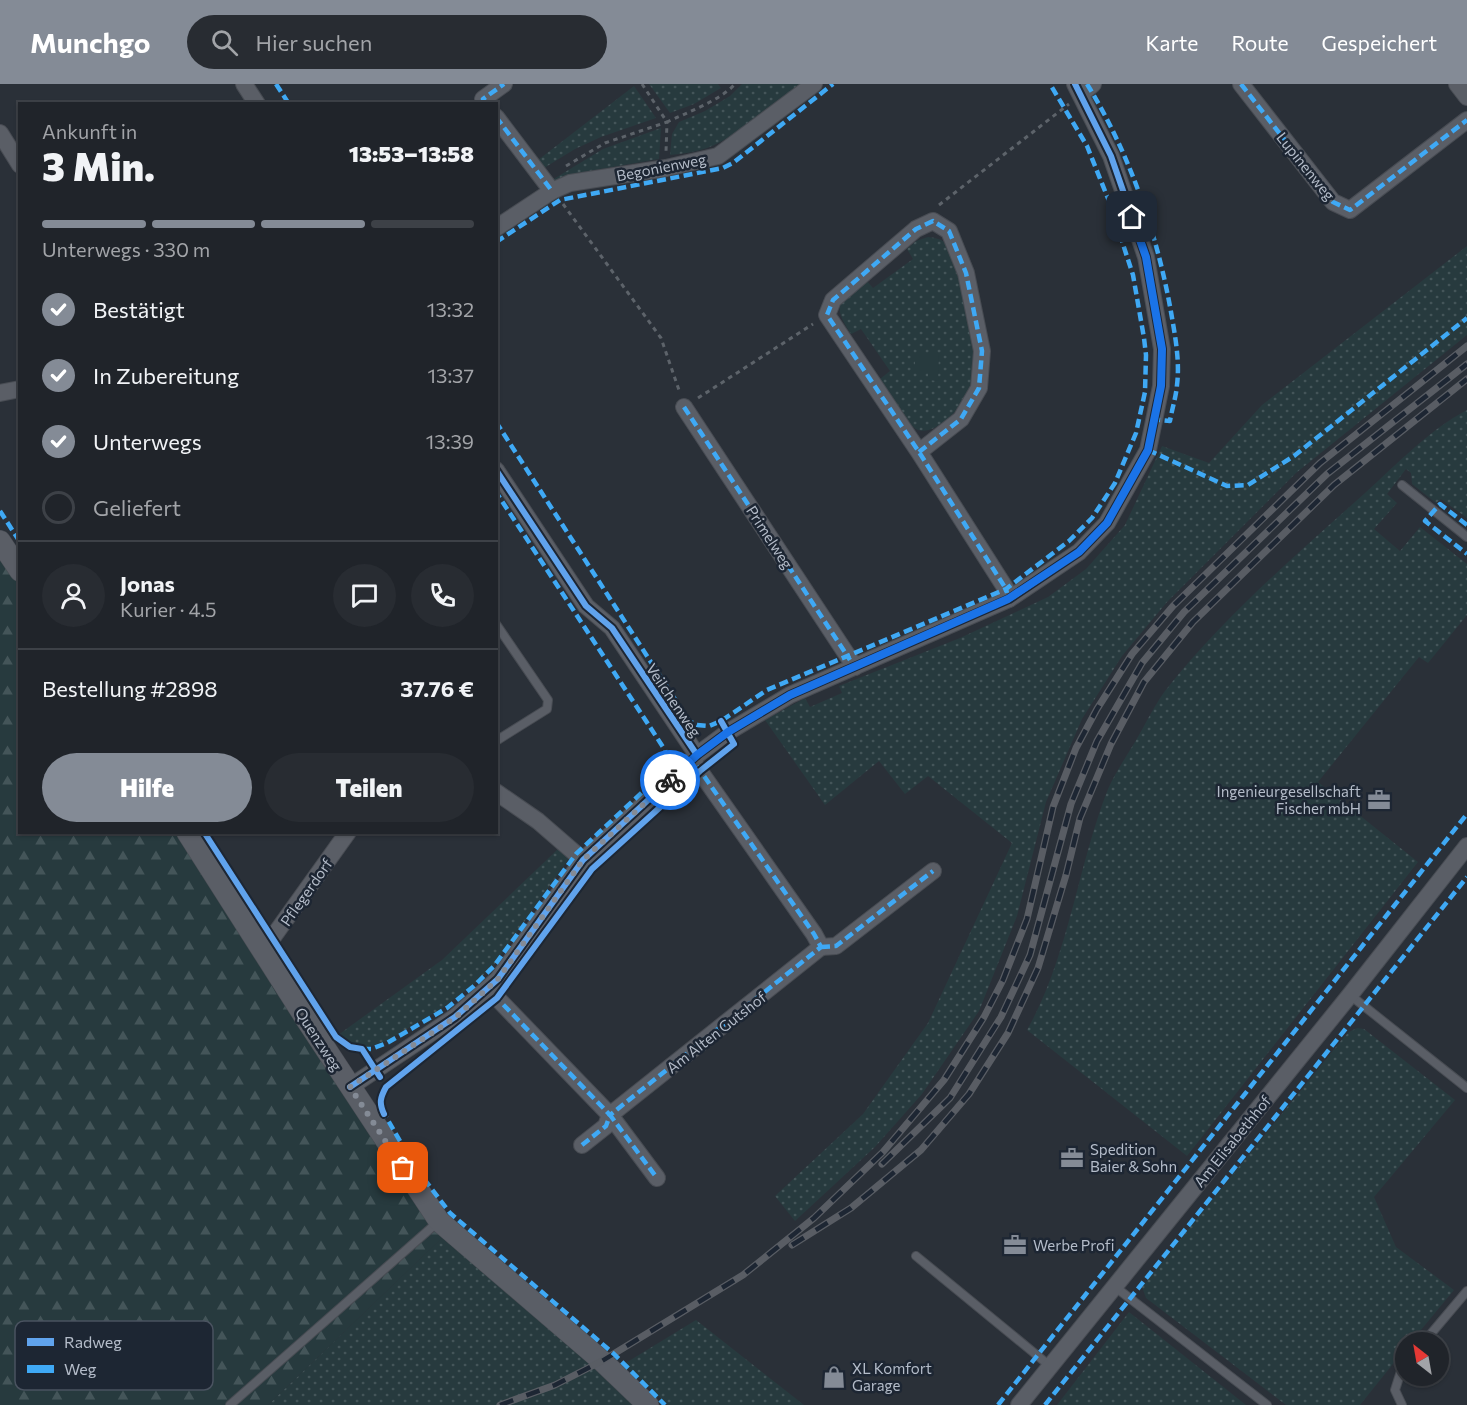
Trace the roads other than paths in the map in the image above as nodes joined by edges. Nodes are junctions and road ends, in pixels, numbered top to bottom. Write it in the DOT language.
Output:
graph roads {
  1 [pos="244,84"];
  2 [pos="504,84"];
  3 [pos="814,84"];
  4 [pos="1241,84"];
  5 [pos="1456,84"];
  6 [pos="1083,87"];
  7 [pos="1467,98"];
  8 [pos="256,102"];
  9 [pos="485,102"];
  10 [pos="498,120"];
  11 [pos="1467,120"];
  12 [pos="0,133"];
  13 [pos="18,162"];
  14 [pos="547,185"];
  15 [pos="498,226"];
  16 [pos="18,389"];
  17 [pos="0,393"];
  18 [pos="684,407"];
  19 [pos="919,452"];
  20 [pos="498,473"];
  21 [pos="1402,485"];
  22 [pos="1467,537"];
  23 [pos="0,541"];
  24 [pos="18,568"];
  25 [pos="1008,599"];
  26 [pos="498,627"];
  27 [pos="855,667"];
  28 [pos="498,740"];
  29 [pos="694,758"];
  30 [pos="498,793"];
  31 [pos="188,834"];
  32 [pos="347,834"];
  33 [pos="1467,846"];
  34 [pos="583,860"];
  35 [pos="933,871"];
  36 [pos="821,947"];
  37 [pos="263,951"];
  38 [pos="487,989"];
  39 [pos="1350,995"];
  40 [pos="350,1087"];
  41 [pos="1467,1088"];
  42 [pos="610,1115"];
  43 [pos="582,1145"];
  44 [pos="657,1178"];
  45 [pos="440,1221"];
  46 [pos="916,1256"];
  47 [pos="1113,1286"];
  48 [pos="1467,1291"];
  49 [pos="1432,1332"];
  50 [pos="1050,1366"];
  51 [pos="1396,1386"];
  52 [pos="230,1405"];
  53 [pos="648,1405"];
  54 [pos="1019,1405"];
  55 [pos="1268,1405"];
  56 [pos="1402,1405"];
  1 -- 8 [label="street"];
  2 -- 9 [label="street"];
  3 -- 14 [label="street, Begonienweg"];
  4 -- 11 [label="street, Lupinenweg"];
  5 -- 7 [label="street"];
  6 -- 25 [label="street"];
  10 -- 14 [label="street"];
  12 -- 13 [label="street"];
  14 -- 15 [label="street, Begonienweg"];
  16 -- 17 [label="street"];
  18 -- 27 [label="street, Primelweg"];
  19 -- 19 [label="street"];
  19 -- 25 [label="street"];
  20 -- 29 [label="street, Veilchenweg"];
  21 -- 22 [label="lane"];
  23 -- 24 [label="street"];
  25 -- 27 [label="street"];
  26 -- 28 [label="lane"];
  27 -- 29 [label="street"];
  29 -- 34 [label="street, Veilchenweg"];
  29 -- 36 [label="street"];
  30 -- 34 [label="street"];
  31 -- 37 [label="street, Quenzweg"];
  32 -- 37 [label="street, Pflegerdorf"];
  33 -- 39 [label="street, Am Elisabethhof"];
  34 -- 38 [label="street, Veilchenweg"];
  35 -- 36 [label="street, Am Alten Gutshof"];
  36 -- 42 [label="street, Am Alten Gutshof"];
  37 -- 40 [label="street, Quenzweg"];
  38 -- 40 [label="street, Veilchenweg"];
  38 -- 42 [label="street"];
  39 -- 41 [label="lane"];
  39 -- 47 [label="street, Am Elisabethhof"];
  40 -- 45 [label="street, Quenzweg"];
  42 -- 43 [label="street, Am Alten Gutshof"];
  42 -- 44 [label="street"];
  45 -- 52 [label="lane"];
  45 -- 53 [label="street, Quenzweg"];
  46 -- 50 [label="lane"];
  47 -- 50 [label="street, Am Elisabethhof"];
  47 -- 55 [label="lane"];
  48 -- 49 [label="lane"];
  50 -- 54 [label="street, Am Elisabethhof"];
  51 -- 56 [label="lane"];
}
